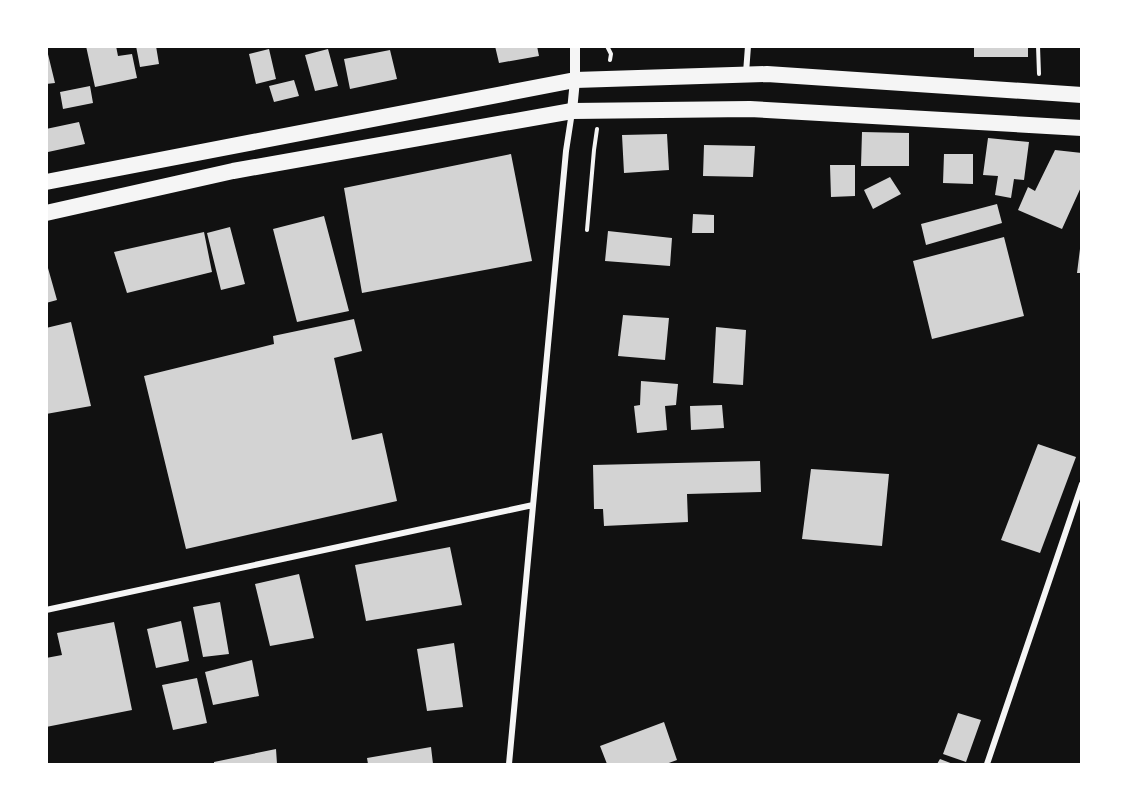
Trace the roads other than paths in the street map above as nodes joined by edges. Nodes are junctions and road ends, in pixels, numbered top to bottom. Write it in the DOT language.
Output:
graph roads {
  1 [pos="575,46"];
  2 [pos="747,46"];
  3 [pos="746,75"];
  4 [pos="575,80"];
  5 [pos="1082,95"];
  6 [pos="572,111"];
  7 [pos="1082,128"];
  8 [pos="46,182"];
  9 [pos="46,213"];
  10 [pos="1082,484"];
  11 [pos="533,505"];
  12 [pos="46,610"];
  13 [pos="509,765"];
  14 [pos="987,765"];
  1 -- 4 [label="street"];
  2 -- 3 [label="street"];
  3 -- 4 [label="highway"];
  3 -- 5 [label="highway"];
  4 -- 6 [label="street"];
  4 -- 8 [label="highway"];
  6 -- 7 [label="highway"];
  6 -- 9 [label="highway"];
  6 -- 11 [label="street"];
  10 -- 14 [label="street"];
  11 -- 12 [label="street"];
  11 -- 13 [label="street"];
}
